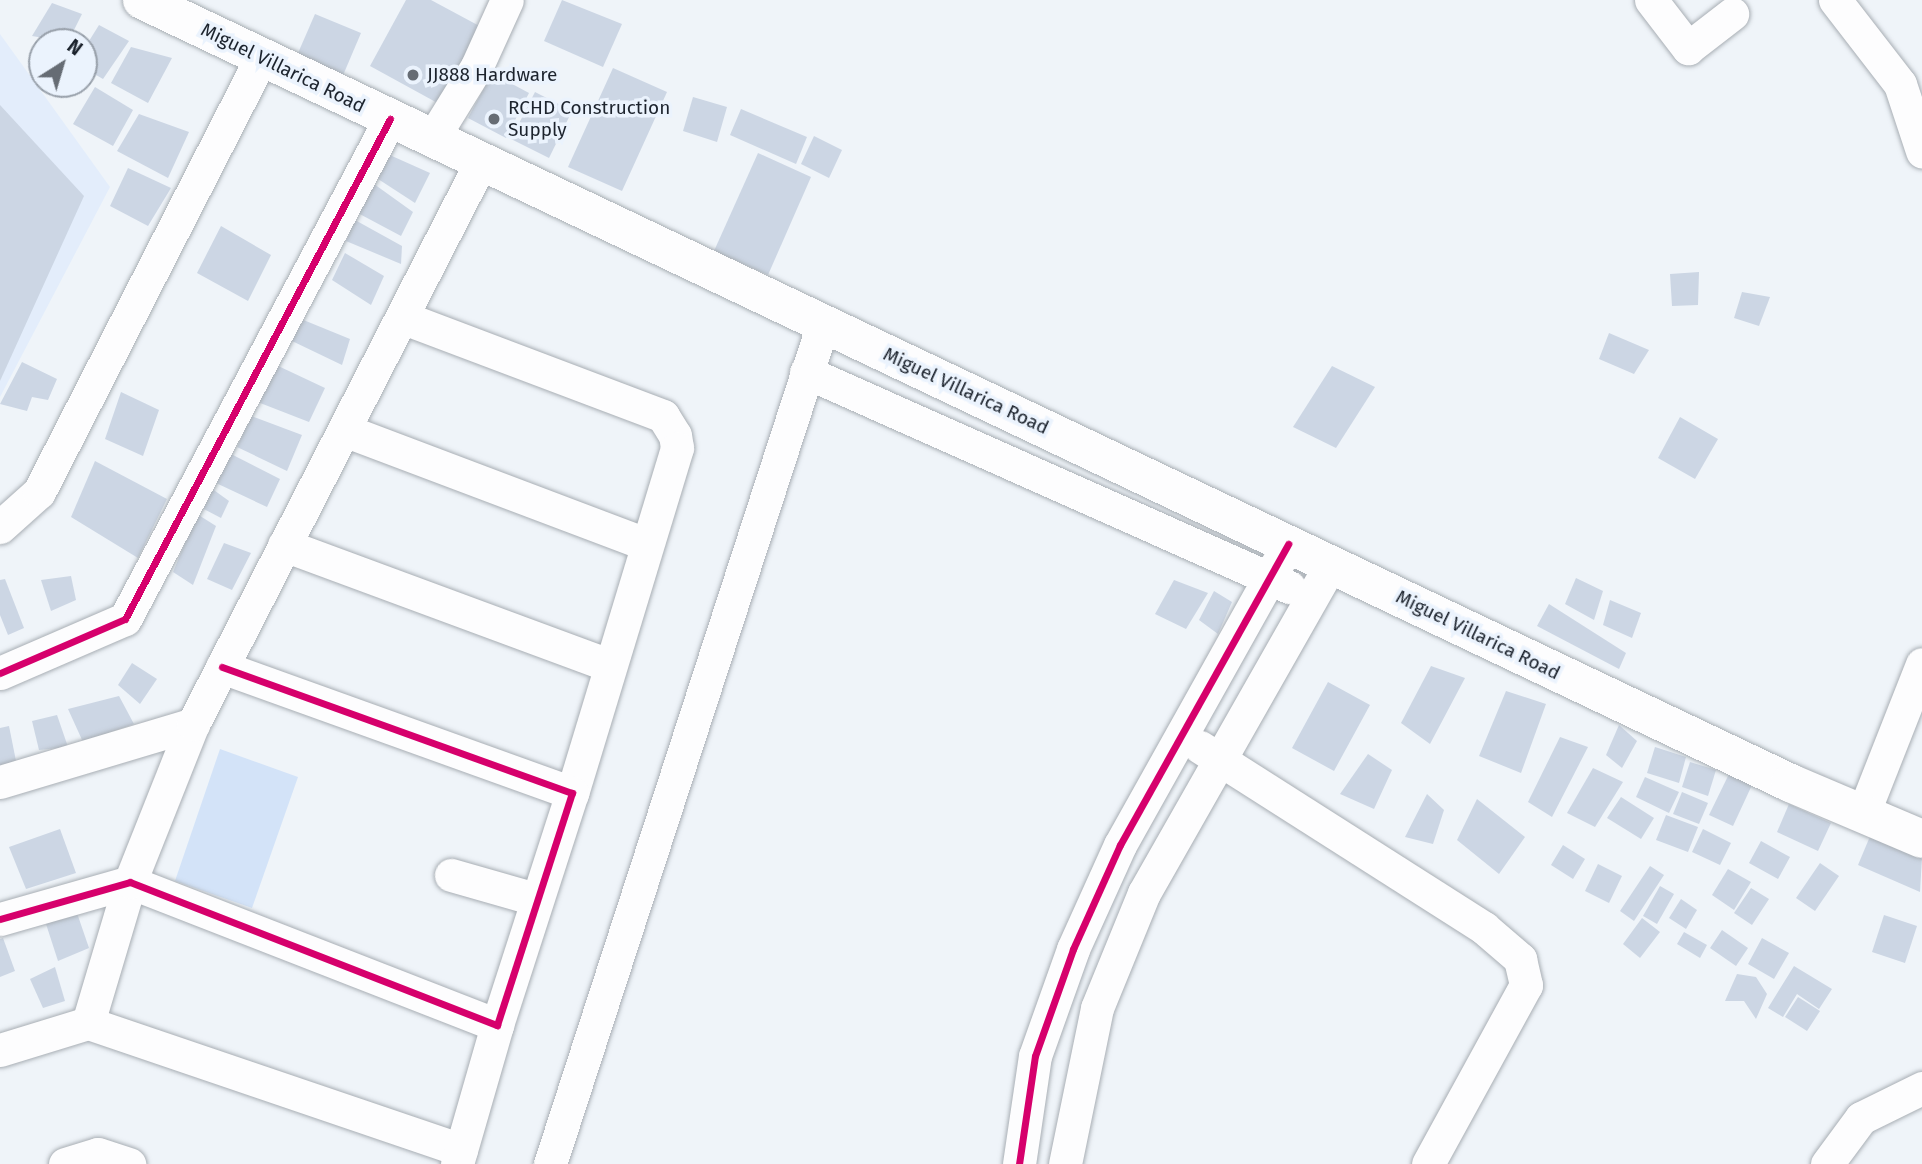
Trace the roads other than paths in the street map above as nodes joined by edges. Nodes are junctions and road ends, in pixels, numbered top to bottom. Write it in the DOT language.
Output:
graph roads {
  1 [pos="142,0"];
  2 [pos="507,0"];
  3 [pos="1651,0"];
  4 [pos="1835,0"];
  5 [pos="1732,14"];
  6 [pos="262,57"];
  7 [pos="390,119"];
  8 [pos="432,139"];
  9 [pos="1922,151"];
  10 [pos="481,162"];
  11 [pos="404,318"];
  12 [pos="823,324"];
  13 [pos="806,372"];
  14 [pos="344,430"];
  15 [pos="0,527"];
  16 [pos="646,544"];
  17 [pos="1288,544"];
  18 [pos="284,545"];
  19 [pos="1331,564"];
  20 [pos="1270,576"];
  21 [pos="1311,599"];
  22 [pos="1922,664"];
  23 [pos="608,665"];
  24 [pos="222,667"];
  25 [pos="0,673"];
  26 [pos="193,724"];
  27 [pos="1181,734"];
  28 [pos="1218,759"];
  29 [pos="0,782"];
  30 [pos="572,793"];
  31 [pos="1863,814"];
  32 [pos="1922,839"];
  33 [pos="450,875"];
  34 [pos="130,882"];
  35 [pos="535,899"];
  36 [pos="0,919"];
  37 [pos="88,1023"];
  38 [pos="497,1026"];
  39 [pos="0,1050"];
  40 [pos="1922,1088"];
  41 [pos="459,1157"];
  42 [pos="65,1164"];
  43 [pos="130,1164"];
  44 [pos="550,1164"];
  45 [pos="1019,1164"];
  46 [pos="1065,1164"];
  47 [pos="1427,1164"];
  48 [pos="1826,1164"];
  1 -- 6 [label="main road, Miguel Villarica Road"];
  2 -- 8 [label="street"];
  3 -- 5 [label="street"];
  4 -- 9 [label="street"];
  6 -- 7 [label="main road, Miguel Villarica Road"];
  6 -- 15 [label="street"];
  7 -- 8 [label="main road, Miguel Villarica Road"];
  7 -- 25 [label="street"];
  8 -- 10 [label="main road, Miguel Villarica Road"];
  10 -- 11 [label="street"];
  10 -- 12 [label="main road, Miguel Villarica Road"];
  11 -- 14 [label="street"];
  11 -- 16 [label="street"];
  12 -- 13 [label="street"];
  12 -- 17 [label="main road, Miguel Villarica Road"];
  13 -- 20 [label="street"];
  13 -- 44 [label="street"];
  14 -- 16 [label="street"];
  14 -- 18 [label="street"];
  16 -- 23 [label="street"];
  17 -- 19 [label="main road, Miguel Villarica Road"];
  17 -- 20 [label="street"];
  18 -- 23 [label="street"];
  18 -- 24 [label="street"];
  19 -- 21 [label="street"];
  19 -- 31 [label="main road, Miguel Villarica Road"];
  20 -- 21 [label="street"];
  20 -- 27 [label="street"];
  21 -- 28 [label="street"];
  22 -- 31 [label="street"];
  23 -- 30 [label="street"];
  24 -- 26 [label="street"];
  24 -- 30 [label="street"];
  26 -- 29 [label="street"];
  26 -- 34 [label="street"];
  27 -- 28 [label="street"];
  27 -- 45 [label="street"];
  28 -- 46 [label="street"];
  28 -- 47 [label="street"];
  30 -- 35 [label="street"];
  31 -- 32 [label="main road, Miguel Villarica Road"];
  33 -- 35 [label="street"];
  34 -- 36 [label="street"];
  34 -- 37 [label="street"];
  34 -- 38 [label="street"];
  35 -- 38 [label="street"];
  37 -- 39 [label="street"];
  37 -- 41 [label="street"];
  38 -- 41 [label="street"];
  40 -- 48 [label="street"];
  42 -- 43 [label="street"];
}
